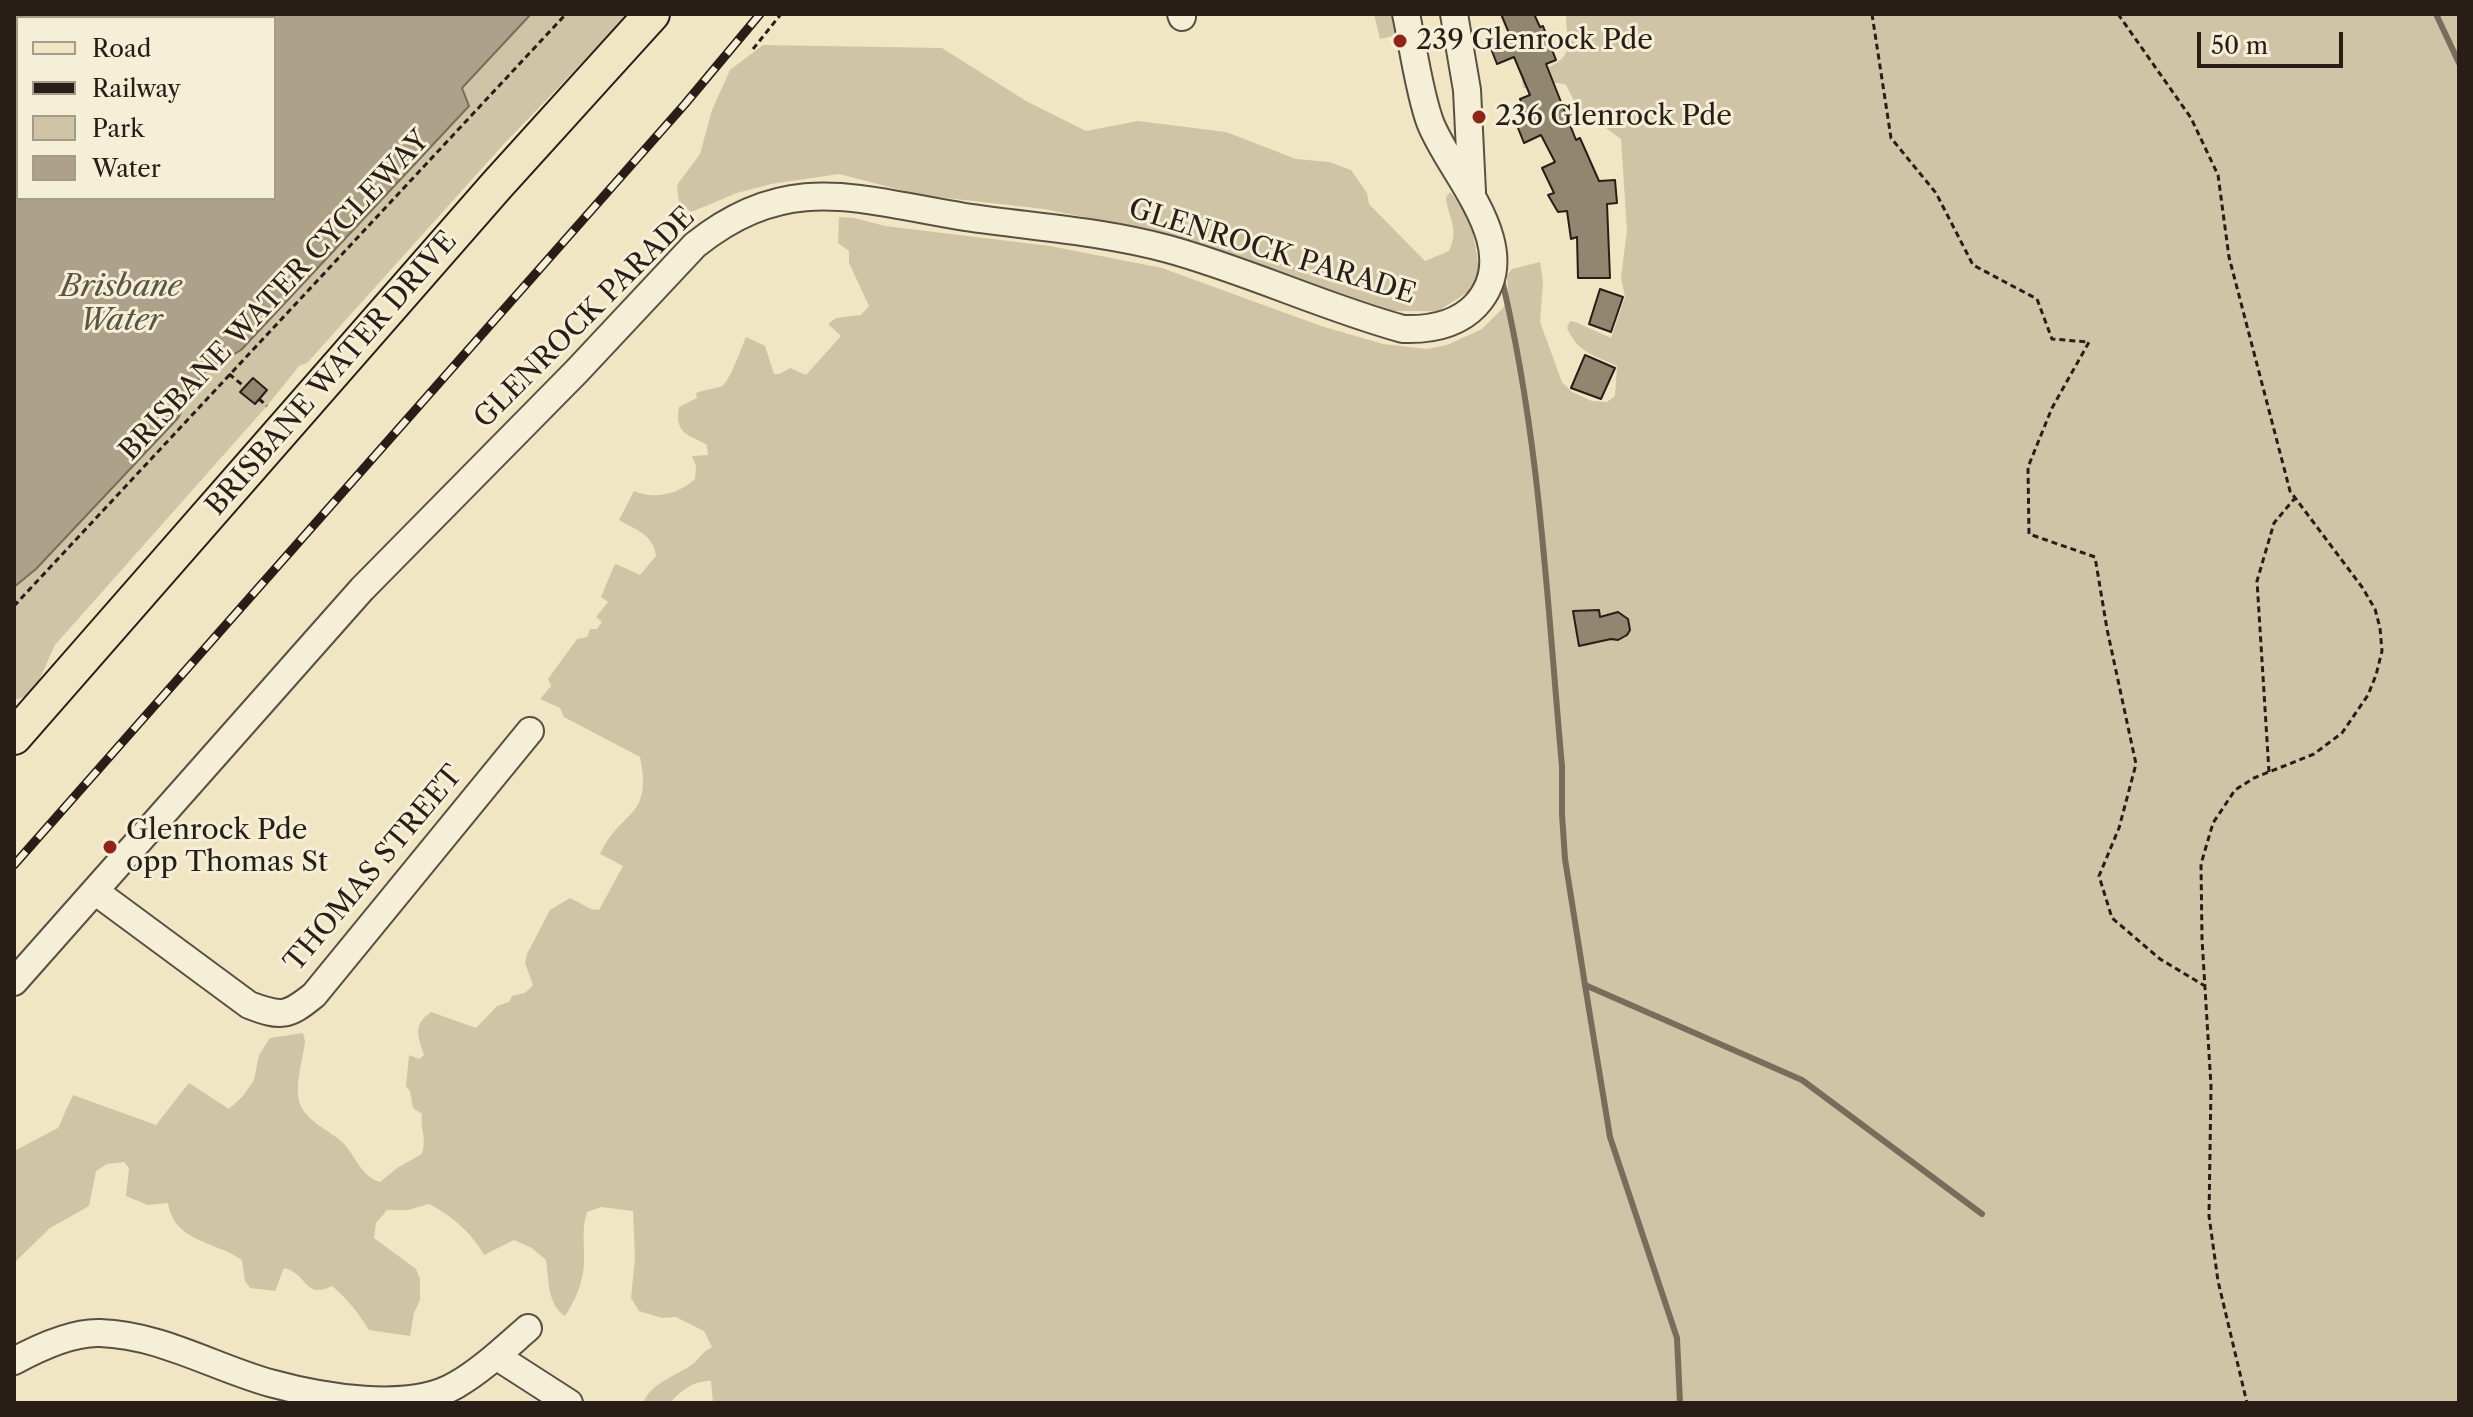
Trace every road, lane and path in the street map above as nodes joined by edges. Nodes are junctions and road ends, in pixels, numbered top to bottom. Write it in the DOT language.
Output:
graph roads {
  1 [pos="566,14"];
  2 [pos="652,14"];
  3 [pos="781,14"];
  4 [pos="1406,14"];
  5 [pos="1454,14"];
  6 [pos="1872,14"];
  7 [pos="2118,14"];
  8 [pos="753,49"];
  9 [pos="1472,192"];
  10 [pos="229,374"];
  11 [pos="245,387"];
  12 [pos="259,399"];
  13 [pos="267,406"];
  14 [pos="2295,498"];
  15 [pos="14,606"];
  16 [pos="20,723"];
  17 [pos="530,731"];
  18 [pos="2269,772"];
  19 [pos="96,892"];
  20 [pos="14,982"];
  21 [pos="2205,986"];
  22 [pos="528,1328"];
  23 [pos="496,1356"];
  24 [pos="14,1361"];
  25 [pos="569,1403"];
  26 [pos="2247,1403"];
  1 -- 10 [label="path, BRISBANE WATER CYCLEWAY"];
  2 -- 16 [label="main road, BRISBANE WATER DRIVE"];
  3 -- 8 [label="path"];
  4 -- 9 [label="street, GLENROCK PARADE"];
  5 -- 9 [label="street, GLENROCK PARADE"];
  6 -- 21 [label="path"];
  7 -- 14 [label="path"];
  9 -- 19 [label="street, GLENROCK PARADE"];
  10 -- 11 [label="path"];
  10 -- 15 [label="path, BRISBANE WATER CYCLEWAY"];
  12 -- 13 [label="path"];
  14 -- 18 [label="path"];
  14 -- 18 [label="path"];
  17 -- 19 [label="street, THOMAS STREET"];
  18 -- 21 [label="path"];
  19 -- 20 [label="street, GLENROCK PARADE"];
  21 -- 26 [label="path"];
  22 -- 23 [label="street"];
  23 -- 24 [label="street"];
  23 -- 25 [label="street"];
}
